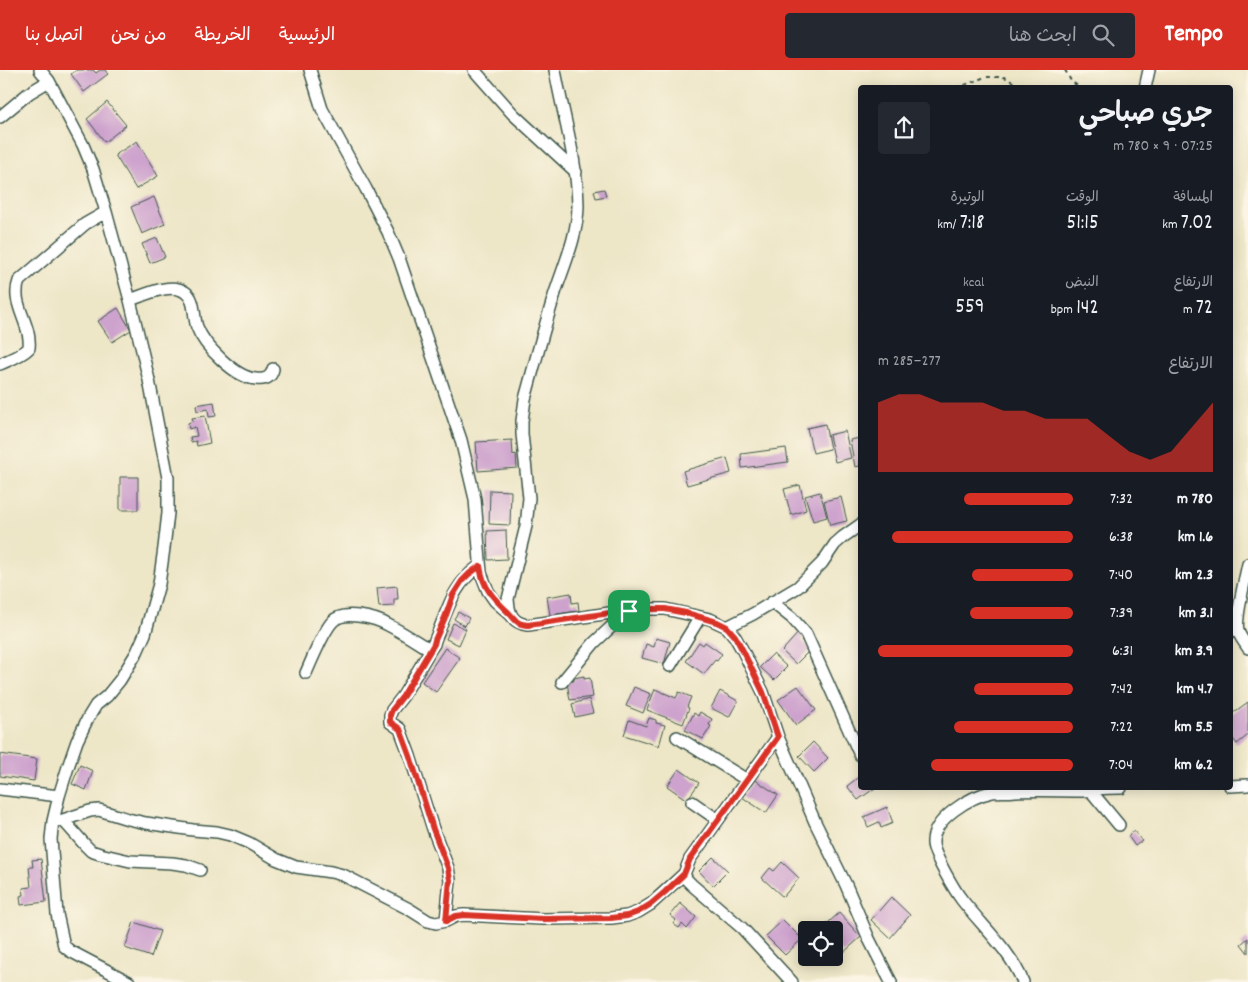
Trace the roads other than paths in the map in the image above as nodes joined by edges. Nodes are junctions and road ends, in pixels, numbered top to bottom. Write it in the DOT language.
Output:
graph roads {
  1 [pos="40,70"];
  2 [pos="310,70"];
  3 [pos="474,70"];
  4 [pos="555,70"];
  5 [pos="1149,70"];
  6 [pos="49,81"];
  7 [pos="1146,85"];
  8 [pos="0,117"];
  9 [pos="576,172"];
  10 [pos="106,212"];
  11 [pos="130,300"];
  12 [pos="0,364"];
  13 [pos="273,369"];
  14 [pos="858,526"];
  15 [pos="1248,564"];
  16 [pos="480,566"];
  17 [pos="772,602"];
  18 [pos="636,610"];
  19 [pos="511,615"];
  20 [pos="700,617"];
  21 [pos="727,627"];
  22 [pos="432,647"];
  23 [pos="1248,648"];
  24 [pos="670,666"];
  25 [pos="306,673"];
  26 [pos="562,682"];
  27 [pos="677,737"];
  28 [pos="778,737"];
  29 [pos="858,751"];
  30 [pos="747,780"];
  31 [pos="1248,785"];
  32 [pos="1233,786"];
  33 [pos="0,789"];
  34 [pos="1044,790"];
  35 [pos="1090,790"];
  36 [pos="59,796"];
  37 [pos="692,802"];
  38 [pos="58,820"];
  39 [pos="718,820"];
  40 [pos="1119,825"];
  41 [pos="200,870"];
  42 [pos="684,874"];
  43 [pos="446,921"];
  44 [pos="129,982"];
  45 [pos="792,982"];
  46 [pos="891,982"];
  47 [pos="1023,982"];
  1 -- 6 [label="street"];
  2 -- 16 [label="street"];
  3 -- 9 [label="street"];
  4 -- 9 [label="street"];
  5 -- 7 [label="street"];
  6 -- 8 [label="street"];
  6 -- 10 [label="street"];
  9 -- 19 [label="street"];
  10 -- 11 [label="street"];
  10 -- 12 [label="street"];
  11 -- 13 [label="street"];
  11 -- 36 [label="street"];
  14 -- 17 [label="street"];
  15 -- 23 [label="street"];
  16 -- 19 [label="street"];
  16 -- 22 [label="street"];
  17 -- 21 [label="street"];
  17 -- 29 [label="street"];
  18 -- 19 [label="street"];
  18 -- 20 [label="street"];
  18 -- 26 [label="street"];
  20 -- 21 [label="street"];
  20 -- 24 [label="street"];
  21 -- 28 [label="street"];
  22 -- 25 [label="street"];
  22 -- 43 [label="street"];
  27 -- 30 [label="street"];
  28 -- 30 [label="street"];
  28 -- 46 [label="street"];
  30 -- 39 [label="street"];
  31 -- 32 [label="street"];
  33 -- 36 [label="street"];
  34 -- 47 [label="street"];
  35 -- 40 [label="street"];
  36 -- 38 [label="street"];
  37 -- 39 [label="street"];
  38 -- 41 [label="street"];
  38 -- 43 [label="street"];
  38 -- 44 [label="street"];
  39 -- 42 [label="street"];
  42 -- 43 [label="street"];
  42 -- 45 [label="street"];
}
